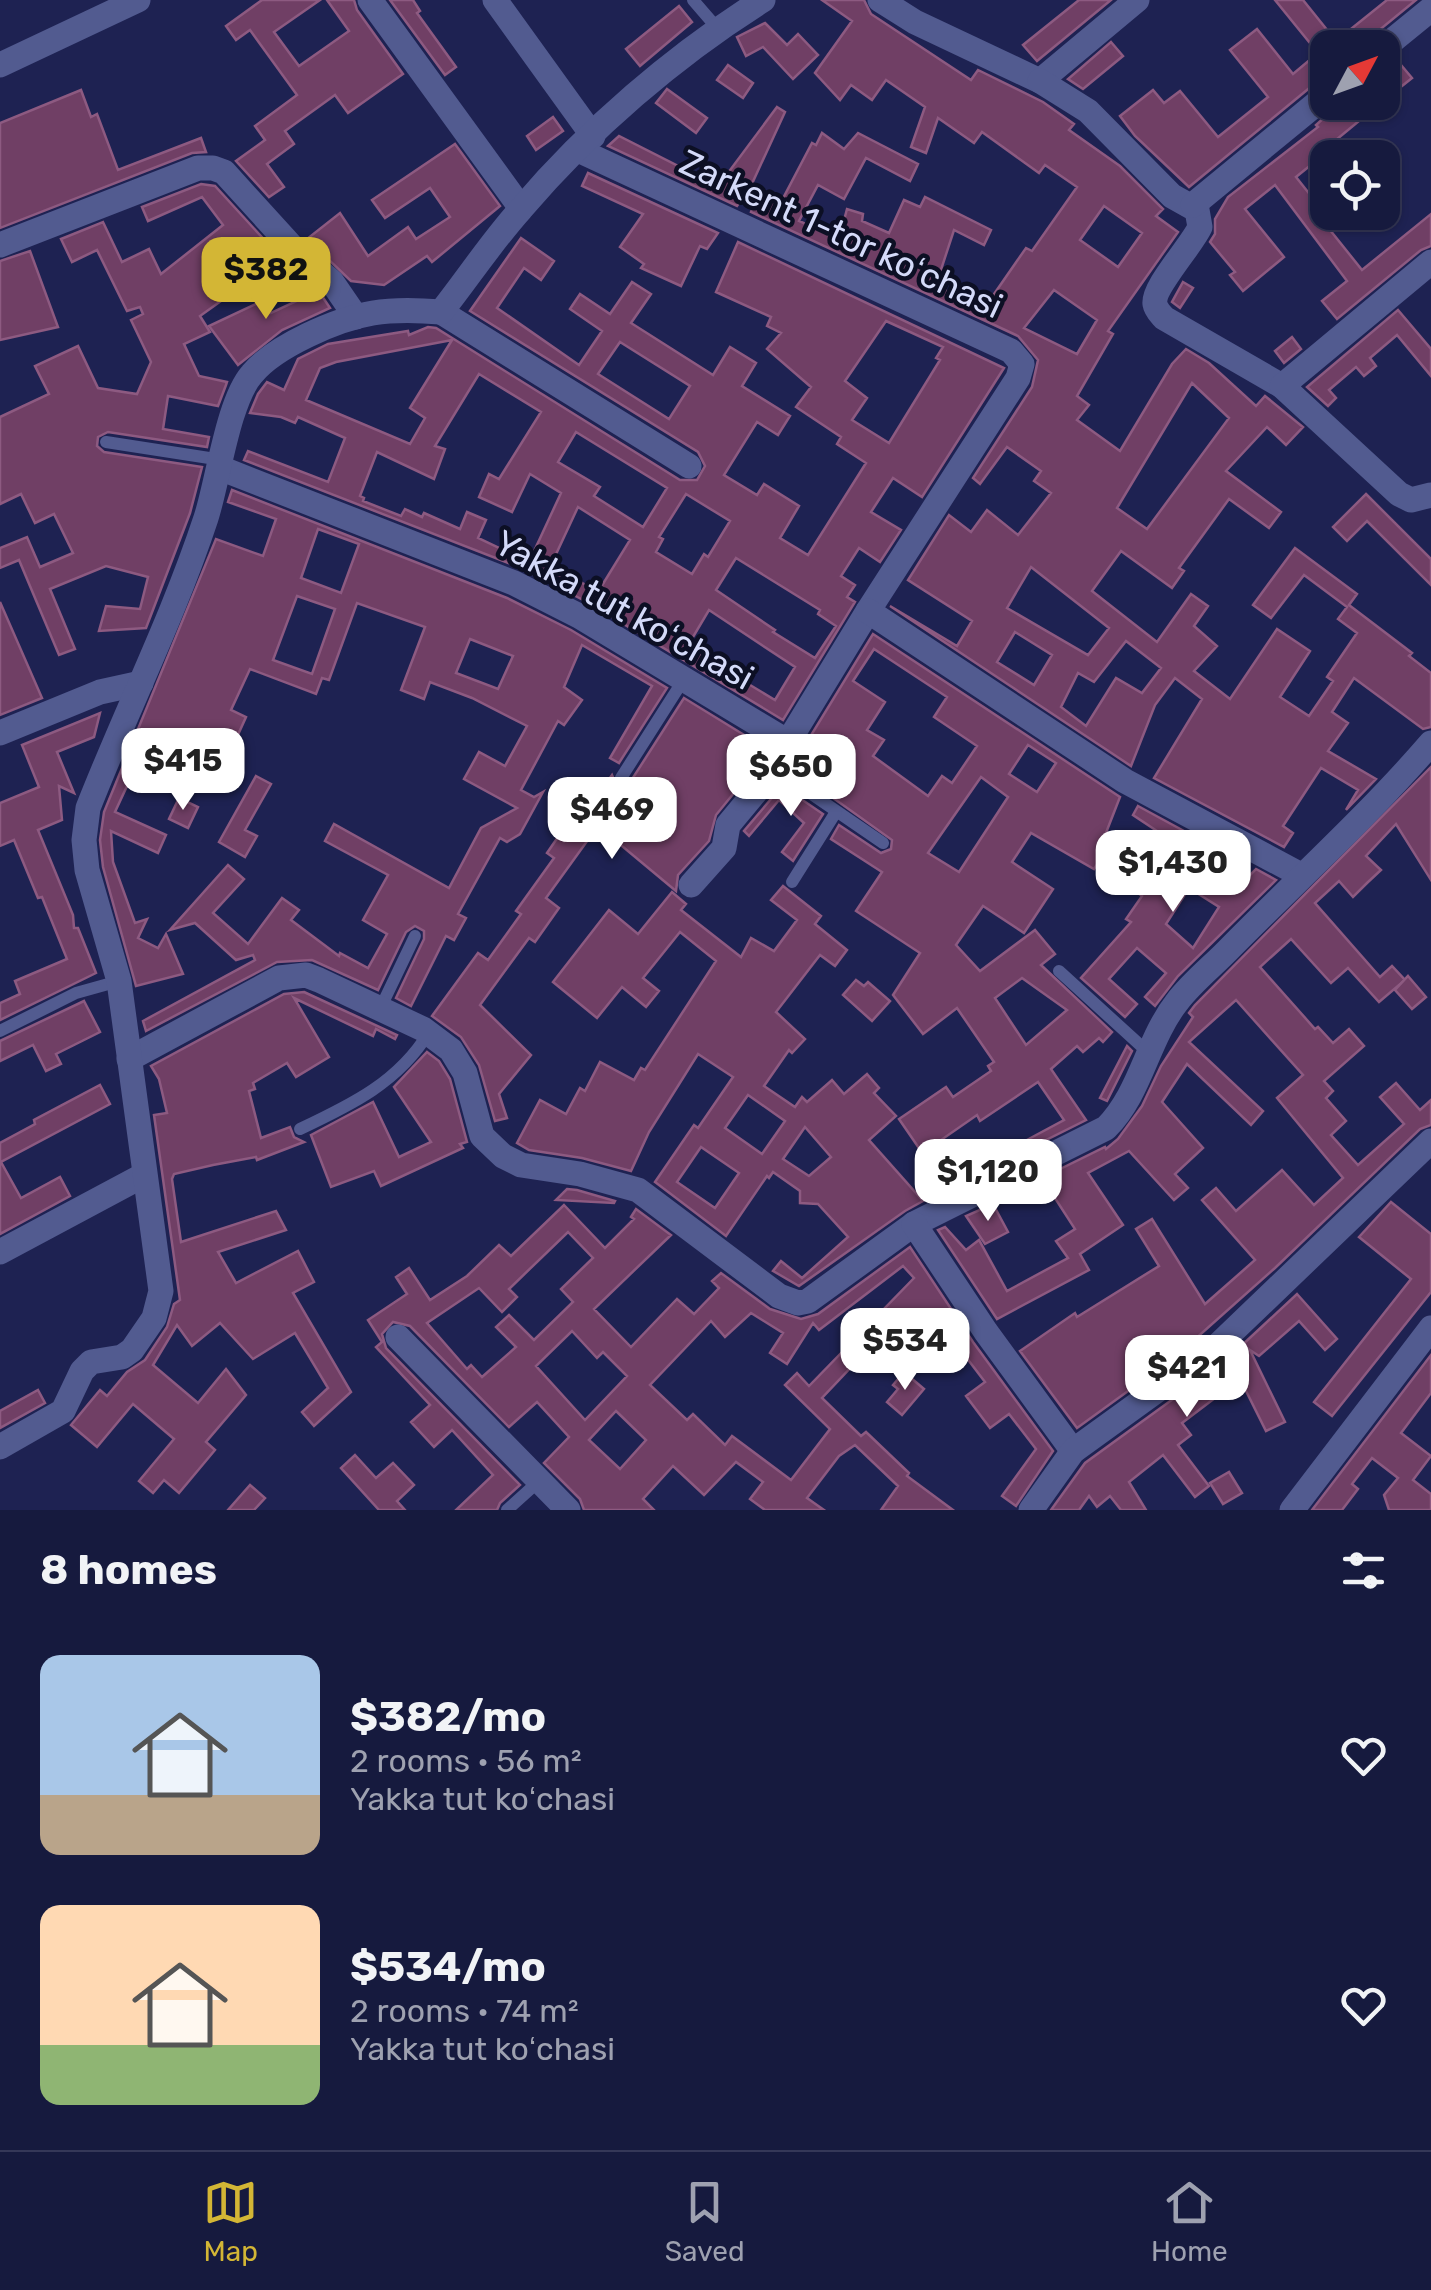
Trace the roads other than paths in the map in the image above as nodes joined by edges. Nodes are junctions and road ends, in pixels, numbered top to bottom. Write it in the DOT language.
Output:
graph roads {
  1 [pos="138,0"];
  2 [pos="370,0"];
  3 [pos="495,0"];
  4 [pos="693,0"];
  5 [pos="762,0"];
  6 [pos="880,0"];
  7 [pos="1138,0"];
  8 [pos="1431,9"];
  9 [pos="718,29"];
  10 [pos="1400,34"];
  11 [pos="0,65"];
  12 [pos="1040,81"];
  13 [pos="1310,109"];
  14 [pos="586,143"];
  15 [pos="1193,205"];
  16 [pos="521,208"];
  17 [pos="0,245"];
  18 [pos="1431,262"];
  19 [pos="441,312"];
  20 [pos="356,317"];
  21 [pos="1282,386"];
  22 [pos="106,442"];
  23 [pos="221,464"];
  24 [pos="689,466"];
  25 [pos="1431,495"];
  26 [pos="868,611"];
  27 [pos="684,680"];
  28 [pos="141,683"];
  29 [pos="0,733"];
  30 [pos="788,742"];
  31 [pos="1431,744"];
  32 [pos="774,769"];
  33 [pos="622,778"];
  34 [pos="836,812"];
  35 [pos="883,843"];
  36 [pos="1301,875"];
  37 [pos="792,882"];
  38 [pos="691,886"];
  39 [pos="416,936"];
  40 [pos="1059,970"];
  41 [pos="120,981"];
  42 [pos="380,1009"];
  43 [pos="0,1031"];
  44 [pos="429,1032"];
  45 [pos="1150,1054"];
  46 [pos="129,1059"];
  47 [pos="300,1129"];
  48 [pos="1431,1141"];
  49 [pos="144,1176"];
  50 [pos="914,1224"];
  51 [pos="0,1252"];
  52 [pos="1431,1328"];
  53 [pos="398,1337"];
  54 [pos="0,1447"];
  55 [pos="1073,1450"];
  56 [pos="538,1482"];
  57 [pos="507,1510"];
  58 [pos="568,1510"];
  59 [pos="1031,1510"];
  60 [pos="1292,1510"];
  1 -- 11 [label="street"];
  2 -- 16 [label="street"];
  3 -- 14 [label="street"];
  4 -- 9 [label="lane"];
  5 -- 9 [label="street"];
  6 -- 12 [label="street"];
  7 -- 12 [label="street"];
  8 -- 10 [label="street"];
  9 -- 14 [label="street"];
  12 -- 15 [label="street"];
  13 -- 15 [label="street"];
  14 -- 16 [label="street"];
  14 -- 26 [label="street, Zarkent 1-tor koʻchasi"];
  15 -- 21 [label="street"];
  16 -- 19 [label="street"];
  17 -- 20 [label="street"];
  18 -- 21 [label="street"];
  19 -- 20 [label="street"];
  19 -- 24 [label="street"];
  20 -- 23 [label="street"];
  21 -- 25 [label="street"];
  22 -- 23 [label="lane"];
  23 -- 27 [label="street, Yakka tut koʻchasi"];
  23 -- 28 [label="street"];
  26 -- 30 [label="street"];
  26 -- 36 [label="street"];
  27 -- 30 [label="street, Yakka tut koʻchasi"];
  27 -- 33 [label="lane"];
  28 -- 29 [label="street"];
  28 -- 41 [label="street"];
  30 -- 32 [label="street"];
  31 -- 36 [label="street"];
  32 -- 34 [label="lane"];
  32 -- 38 [label="street"];
  34 -- 35 [label="lane"];
  34 -- 37 [label="lane"];
  36 -- 45 [label="street"];
  39 -- 42 [label="lane"];
  40 -- 45 [label="lane"];
  41 -- 43 [label="lane"];
  41 -- 46 [label="street"];
  42 -- 44 [label="street"];
  42 -- 46 [label="street"];
  44 -- 47 [label="lane"];
  44 -- 50 [label="street"];
  45 -- 50 [label="street"];
  46 -- 49 [label="street"];
  48 -- 55 [label="street"];
  49 -- 51 [label="street"];
  49 -- 54 [label="street"];
  50 -- 55 [label="street"];
  52 -- 60 [label="street"];
  53 -- 56 [label="street"];
  55 -- 59 [label="street"];
  56 -- 57 [label="lane"];
  56 -- 58 [label="street"];
}
